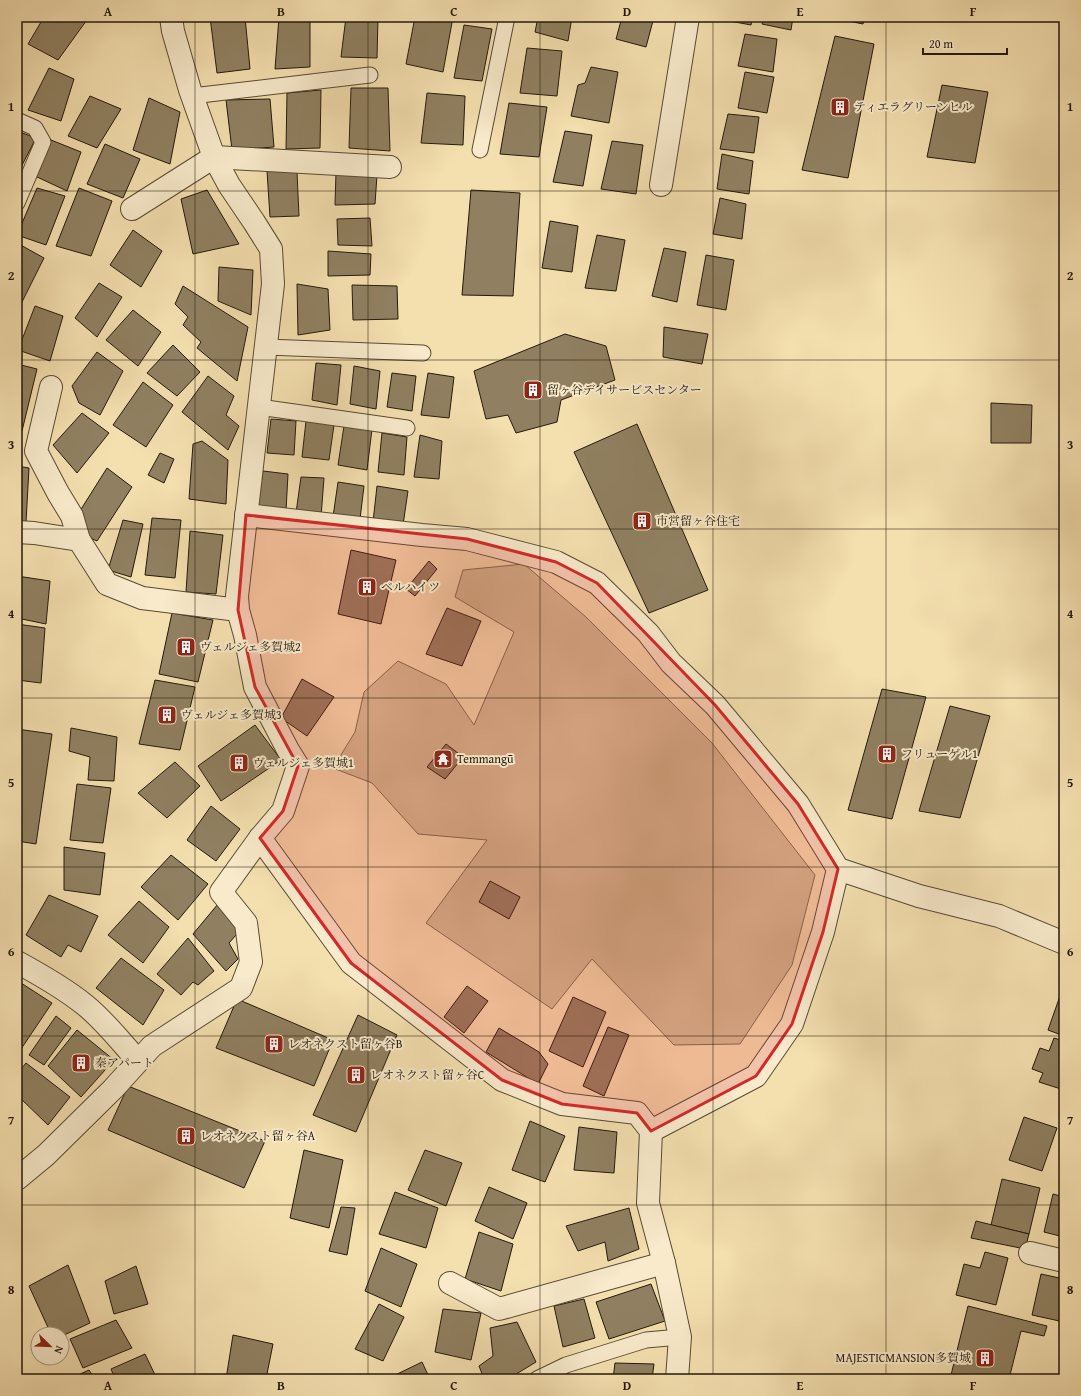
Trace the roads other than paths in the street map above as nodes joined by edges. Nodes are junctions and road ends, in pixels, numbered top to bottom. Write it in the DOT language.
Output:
graph roads {
  1 [pos="171,17"];
  2 [pos="507,17"];
  3 [pos="688,17"];
  4 [pos="370,74"];
  5 [pos="192,96"];
  6 [pos="17,120"];
  7 [pos="480,150"];
  8 [pos="214,156"];
  9 [pos="390,167"];
  10 [pos="661,185"];
  11 [pos="17,203"];
  12 [pos="132,209"];
  13 [pos="266,347"];
  14 [pos="423,353"];
  15 [pos="51,387"];
  16 [pos="259,407"];
  17 [pos="407,428"];
  18 [pos="246,515"];
  19 [pos="17,532"];
  20 [pos="79,540"];
  21 [pos="238,610"];
  22 [pos="260,838"];
  23 [pos="838,869"];
  24 [pos="1064,943"];
  25 [pos="17,962"];
  26 [pos="138,1061"];
  27 [pos="651,1131"];
  28 [pos="17,1179"];
  29 [pos="1030,1253"];
  30 [pos="1064,1261"];
  31 [pos="664,1263"];
  32 [pos="450,1282"];
  33 [pos="680,1337"];
  34 [pos="537,1379"];
  35 [pos="677,1379"];
  1 -- 5 [label="street"];
  2 -- 7 [label="lane"];
  3 -- 10 [label="street"];
  4 -- 5 [label="lane"];
  5 -- 8 [label="street"];
  6 -- 11 [label="lane"];
  8 -- 9 [label="street"];
  8 -- 12 [label="street"];
  8 -- 13 [label="street"];
  13 -- 14 [label="lane"];
  13 -- 16 [label="street"];
  15 -- 20 [label="street"];
  16 -- 17 [label="lane"];
  16 -- 18 [label="street"];
  18 -- 21 [label="street"];
  18 -- 23 [label="street"];
  19 -- 20 [label="street"];
  20 -- 21 [label="street"];
  21 -- 22 [label="street"];
  22 -- 26 [label="street"];
  22 -- 27 [label="street"];
  23 -- 24 [label="street"];
  23 -- 27 [label="street"];
  25 -- 26 [label="street"];
  26 -- 28 [label="street"];
  27 -- 31 [label="street"];
  29 -- 30 [label="street"];
  31 -- 32 [label="street"];
  31 -- 33 [label="street"];
  33 -- 34 [label="lane"];
  33 -- 35 [label="street"];
}
